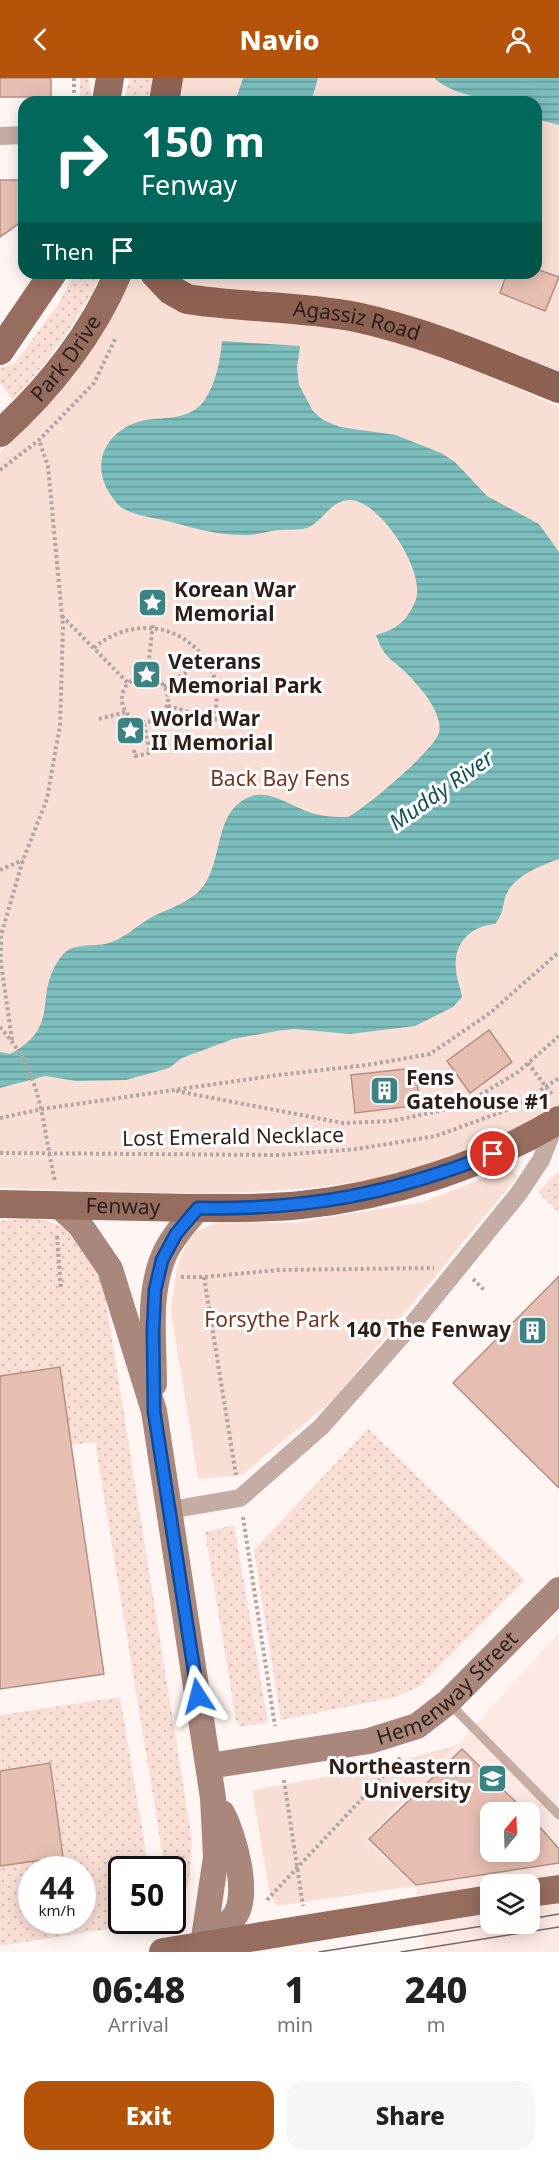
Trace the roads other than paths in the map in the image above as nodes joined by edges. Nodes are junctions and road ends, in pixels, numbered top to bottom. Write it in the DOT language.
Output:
graph roads {
  1 [pos="110,78"];
  2 [pos="168,78"];
  3 [pos="107,96"];
  4 [pos="165,96"];
  5 [pos="18,135"];
  6 [pos="0,136"];
  7 [pos="49,279"];
  8 [pos="115,279"];
  9 [pos="161,279"];
  10 [pos="0,351"];
  11 [pos="559,388"];
  12 [pos="0,433"];
  13 [pos="557,1121"];
  14 [pos="0,1204"];
  15 [pos="57,1207"];
  16 [pos="198,1208"];
  17 [pos="154,1411"];
  18 [pos="170,1510"];
  19 [pos="559,1590"];
  20 [pos="448,1702"];
  21 [pos="209,1766"];
  22 [pos="559,1815"];
  23 [pos="559,1889"];
  24 [pos="540,1892"];
  25 [pos="480,1901"];
  26 [pos="200,1948"];
  27 [pos="163,1952"];
  1 -- 3 [label="main road"];
  2 -- 4 [label="highway"];
  5 -- 6 [label="street"];
  7 -- 10 [label="main road"];
  8 -- 12 [label="main road, Park Drive"];
  9 -- 11 [label="highway, Agassiz Road"];
  13 -- 16 [label="main road, Fenway"];
  13 -- 18 [label="street, Fenway"];
  14 -- 15 [label="main road, Fenway"];
  15 -- 16 [label="main road, Fenway"];
  15 -- 17 [label="main road"];
  16 -- 17 [label="main road"];
  17 -- 18 [label="main road"];
  18 -- 21 [label="main road"];
  19 -- 20 [label="main road, Hemenway Street"];
  20 -- 21 [label="main road, Hemenway Street"];
  20 -- 22 [label="lane"];
  21 -- 26 [label="main road"];
  23 -- 24 [label="main road"];
  25 -- 26 [label="main road"];
  26 -- 27 [label="main road"];
}
